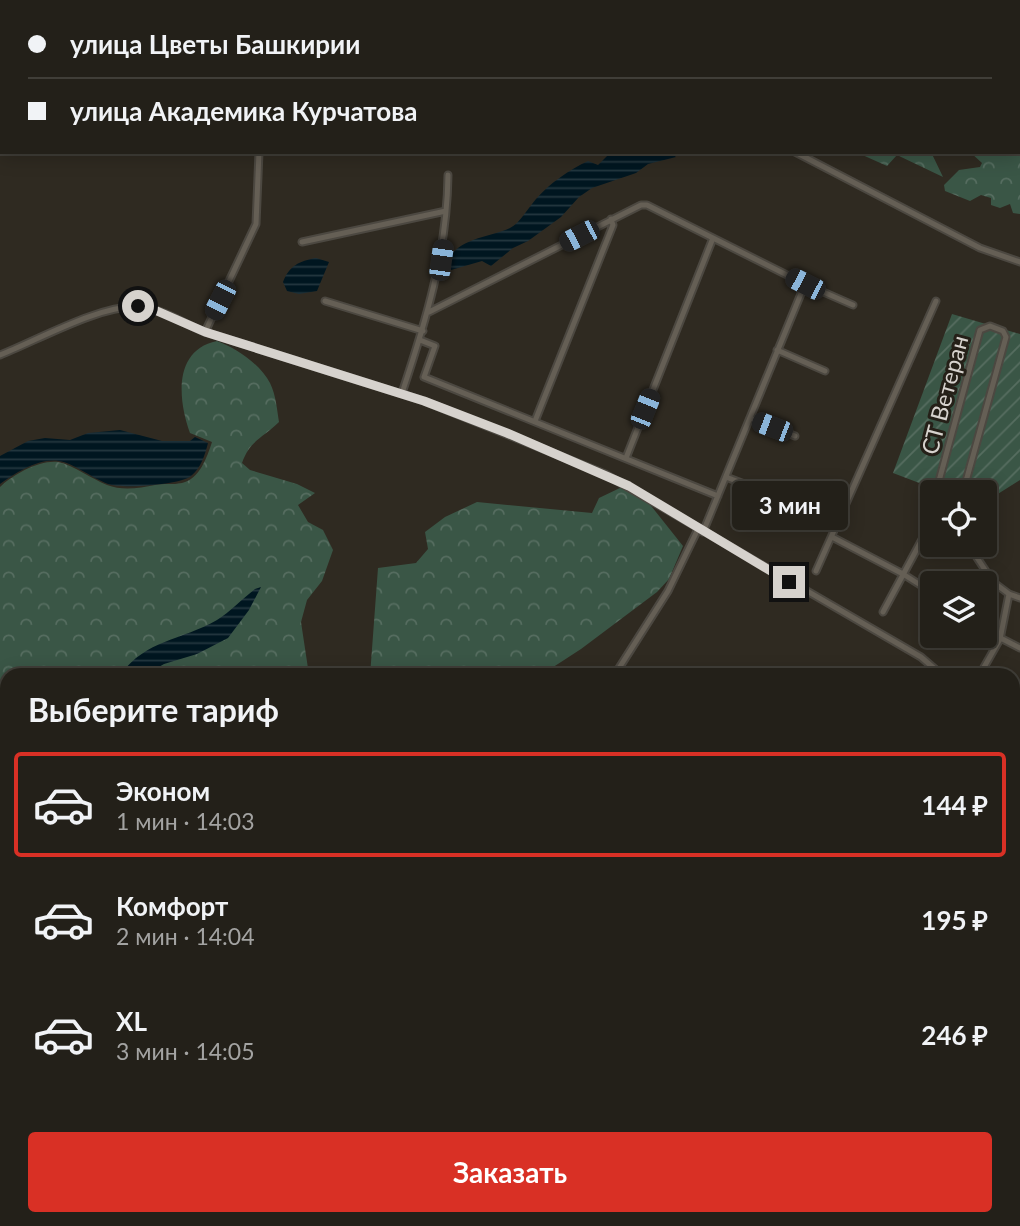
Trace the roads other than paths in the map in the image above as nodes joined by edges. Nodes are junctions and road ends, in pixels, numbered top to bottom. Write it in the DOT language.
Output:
graph roads {
  1 [pos="259,154"];
  2 [pos="799,154"];
  3 [pos="448,175"];
  4 [pos="446,211"];
  5 [pos="611,219"];
  6 [pos="713,238"];
  7 [pos="302,242"];
  8 [pos="1020,262"];
  9 [pos="805,284"];
  10 [pos="325,300"];
  11 [pos="936,301"];
  12 [pos="853,305"];
  13 [pos="429,312"];
  14 [pos="423,331"];
  15 [pos="205,332"];
  16 [pos="420,340"];
  17 [pos="778,350"];
  18 [pos="0,355"];
  19 [pos="825,371"];
  20 [pos="402,393"];
  21 [pos="750,418"];
  22 [pos="535,421"];
  23 [pos="795,436"];
  24 [pos="626,458"];
  25 [pos="726,477"];
  26 [pos="940,480"];
  27 [pos="966,480"];
  28 [pos="770,494"];
  29 [pos="718,496"];
  30 [pos="701,531"];
  31 [pos="832,537"];
  32 [pos="920,543"];
  33 [pos="977,557"];
  34 [pos="816,571"];
  35 [pos="903,574"];
  36 [pos="920,585"];
  37 [pos="1009,594"];
  38 [pos="1020,598"];
  39 [pos="883,612"];
  40 [pos="997,637"];
  41 [pos="1000,639"];
  42 [pos="1020,648"];
  43 [pos="619,668"];
  44 [pos="934,668"];
  45 [pos="984,668"];
  1 -- 15 [label="street"];
  2 -- 8 [label="street"];
  3 -- 4 [label="street"];
  4 -- 7 [label="street"];
  4 -- 13 [label="street"];
  5 -- 6 [label="street"];
  5 -- 13 [label="street"];
  5 -- 22 [label="street"];
  6 -- 9 [label="street"];
  6 -- 24 [label="street"];
  9 -- 12 [label="street"];
  9 -- 17 [label="street"];
  10 -- 14 [label="street"];
  11 -- 31 [label="street"];
  13 -- 14 [label="street"];
  14 -- 16 [label="street"];
  15 -- 18 [label="street"];
  15 -- 20 [label="street"];
  16 -- 20 [label="street"];
  16 -- 22 [label="street"];
  17 -- 19 [label="street"];
  17 -- 21 [label="street"];
  20 -- 30 [label="street"];
  21 -- 23 [label="street"];
  21 -- 25 [label="street"];
  22 -- 24 [label="street"];
  24 -- 29 [label="street"];
  25 -- 28 [label="street"];
  25 -- 29 [label="street"];
  26 -- 27 [label="street, СТ Ветеран"];
  29 -- 30 [label="street"];
  30 -- 43 [label="street"];
  30 -- 44 [label="street"];
  31 -- 34 [label="street"];
  31 -- 35 [label="street"];
  32 -- 35 [label="street"];
  33 -- 37 [label="street"];
  35 -- 36 [label="street"];
  35 -- 39 [label="street"];
  37 -- 38 [label="street"];
  37 -- 41 [label="street"];
  40 -- 41 [label="street"];
  41 -- 42 [label="street"];
  41 -- 45 [label="street"];
}
